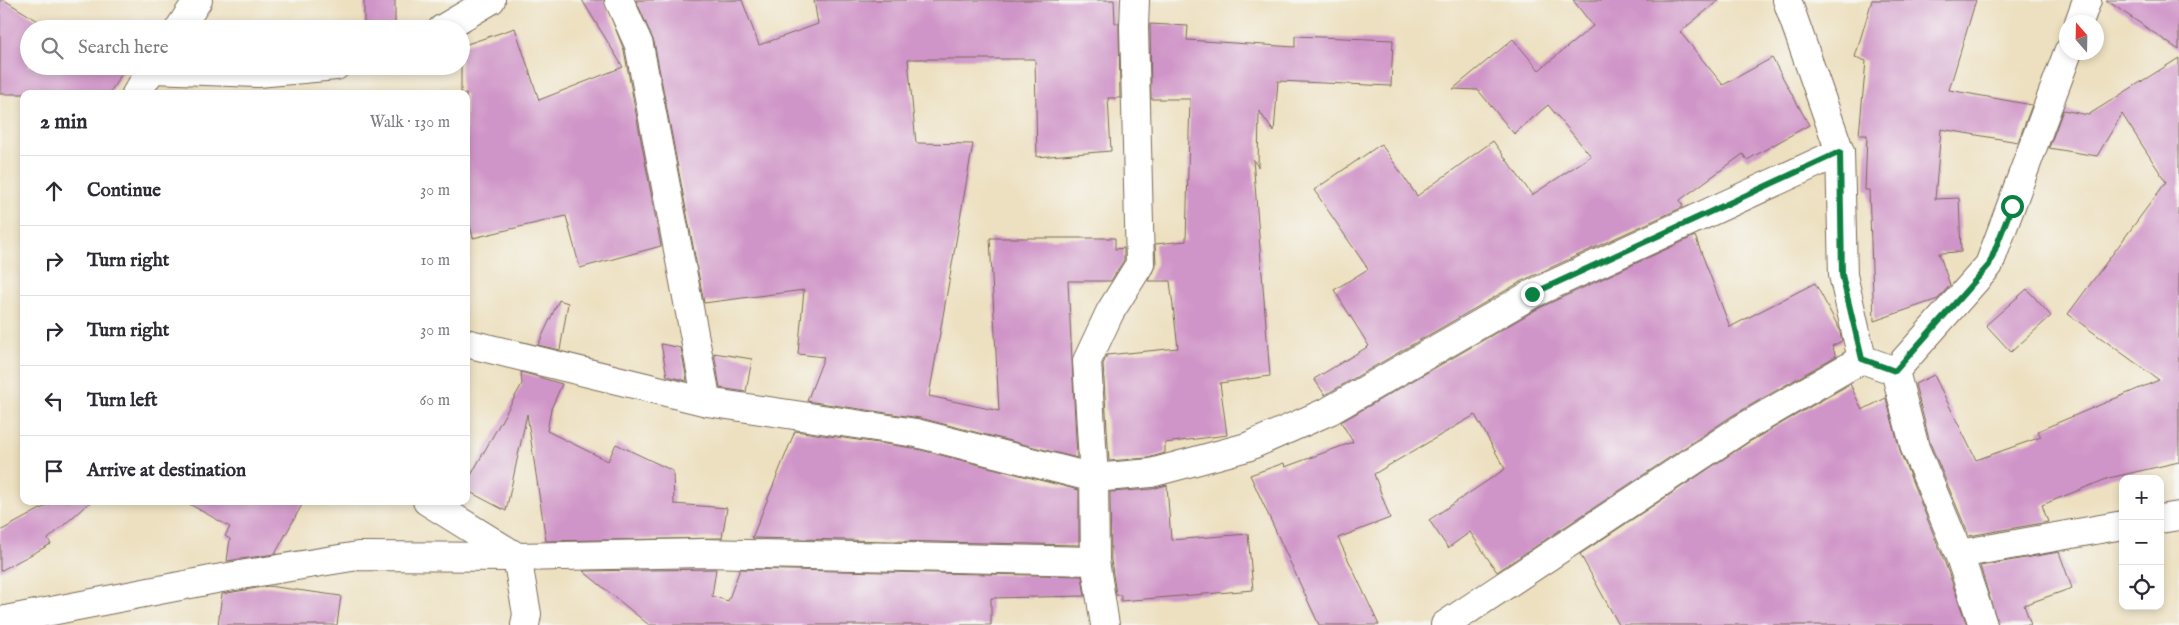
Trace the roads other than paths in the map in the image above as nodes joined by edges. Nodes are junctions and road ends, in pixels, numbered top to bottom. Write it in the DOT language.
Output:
graph roads {
  1 [pos="198,0"];
  2 [pos="491,0"];
  3 [pos="619,0"];
  4 [pos="1135,0"];
  5 [pos="1787,0"];
  6 [pos="2087,0"];
  7 [pos="2082,15"];
  8 [pos="185,20"];
  9 [pos="457,20"];
  10 [pos="2065,60"];
  11 [pos="148,75"];
  12 [pos="139,90"];
  13 [pos="1840,152"];
  14 [pos="470,344"];
  15 [pos="1862,359"];
  16 [pos="1895,371"];
  17 [pos="707,402"];
  18 [pos="1094,478"];
  19 [pos="434,505"];
  20 [pos="2179,516"];
  21 [pos="2164,518"];
  22 [pos="2119,526"];
  23 [pos="1959,554"];
  24 [pos="517,556"];
  25 [pos="1095,561"];
  26 [pos="0,621"];
  27 [pos="525,625"];
  28 [pos="1105,625"];
  29 [pos="1445,625"];
  30 [pos="1983,625"];
  1 -- 8 [label="street"];
  2 -- 9 [label="street"];
  3 -- 17 [label="street"];
  4 -- 18 [label="street"];
  5 -- 13 [label="street"];
  6 -- 7 [label="street"];
  10 -- 16 [label="street"];
  11 -- 12 [label="street"];
  13 -- 15 [label="street"];
  13 -- 18 [label="street"];
  14 -- 17 [label="street"];
  15 -- 16 [label="street"];
  15 -- 29 [label="street"];
  16 -- 23 [label="street"];
  17 -- 18 [label="street"];
  18 -- 25 [label="street"];
  19 -- 24 [label="street"];
  20 -- 21 [label="street"];
  22 -- 23 [label="street"];
  23 -- 30 [label="street"];
  24 -- 25 [label="street"];
  24 -- 26 [label="street"];
  24 -- 27 [label="street"];
  25 -- 28 [label="street"];
}
